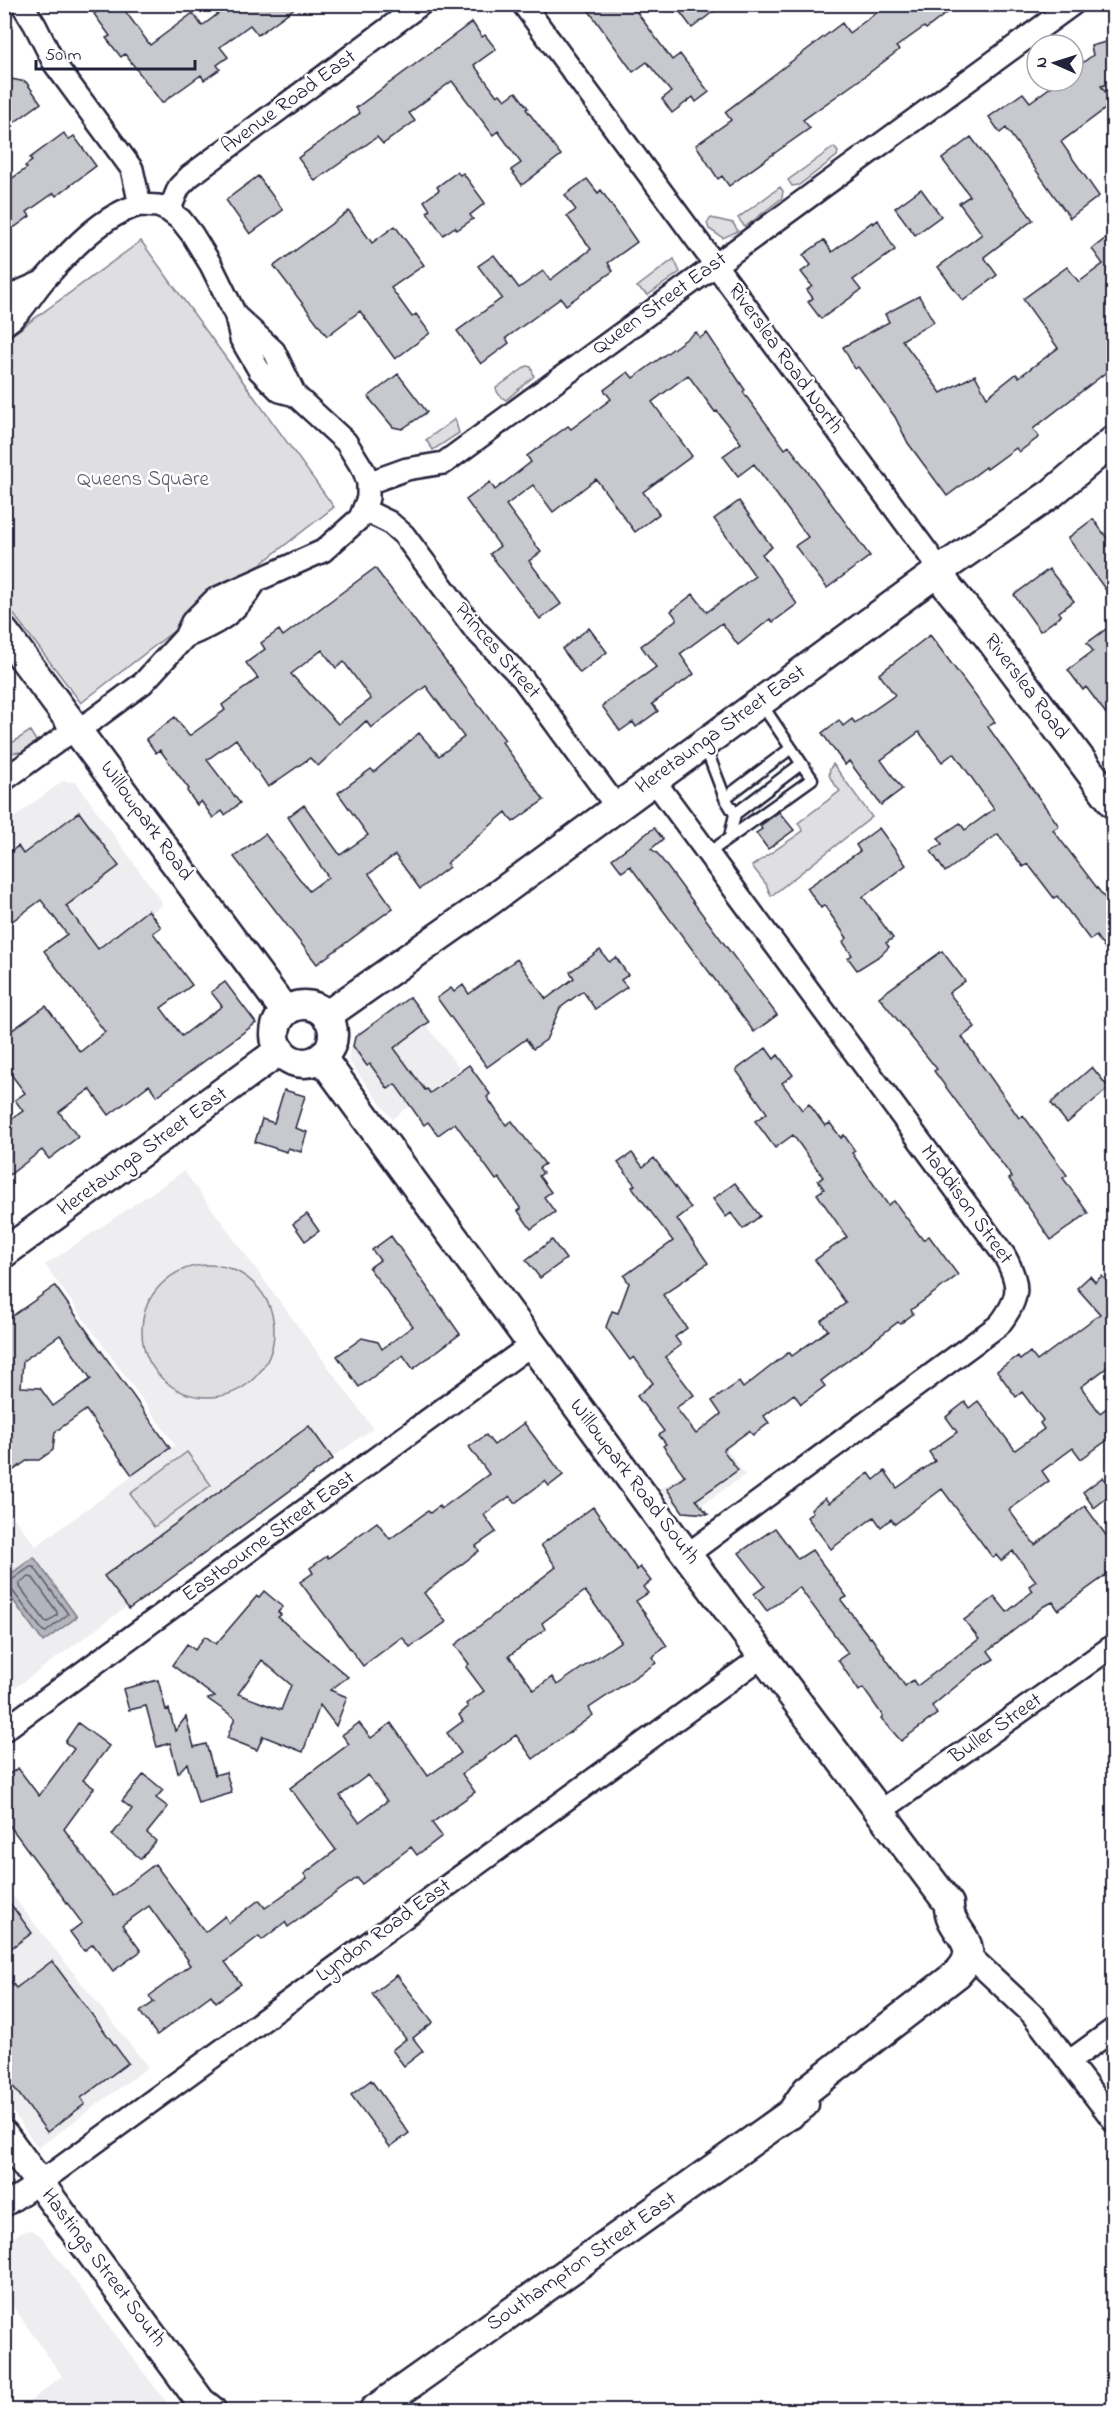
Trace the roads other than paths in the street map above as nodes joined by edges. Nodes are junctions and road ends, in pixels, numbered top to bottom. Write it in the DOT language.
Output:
graph roads {
  1 [pos="22,4"];
  2 [pos="421,4"];
  3 [pos="523,4"];
  4 [pos="1073,4"];
  5 [pos="141,205"];
  6 [pos="169,211"];
  7 [pos="715,264"];
  8 [pos="42,282"];
  9 [pos="4,302"];
  10 [pos="4,325"];
  11 [pos="1113,440"];
  12 [pos="368,483"];
  13 [pos="364,510"];
  14 [pos="939,571"];
  15 [pos="4,632"];
  16 [pos="760,702"];
  17 [pos="78,729"];
  18 [pos="703,743"];
  19 [pos="790,749"];
  20 [pos="801,764"];
  21 [pos="653,779"];
  22 [pos="4,780"];
  23 [pos="725,798"];
  24 [pos="1113,804"];
  25 [pos="616,806"];
  26 [pos="735,814"];
  27 [pos="730,837"];
  28 [pos="707,854"];
  29 [pos="285,1011"];
  30 [pos="326,1016"];
  31 [pos="280,1050"];
  32 [pos="322,1058"];
  33 [pos="4,1252"];
  34 [pos="532,1344"];
  35 [pos="688,1554"];
  36 [pos="1113,1645"];
  37 [pos="763,1656"];
  38 [pos="4,1730"];
  39 [pos="878,1813"];
  40 [pos="975,1961"];
  41 [pos="1113,2029"];
  42 [pos="1070,2061"];
  43 [pos="1113,2121"];
  44 [pos="4,2135"];
  45 [pos="39,2182"];
  46 [pos="4,2206"];
  47 [pos="206,2408"];
  48 [pos="374,2410"];
  1 -- 5 [label="street"];
  2 -- 6 [label="street, Avenue Road East"];
  3 -- 7 [label="street, Riverslea Road North"];
  4 -- 7 [label="street, Queen Street East"];
  5 -- 6 [label="street"];
  5 -- 8 [label="street"];
  6 -- 12 [label="street"];
  7 -- 12 [label="street, Queen Street East"];
  7 -- 14 [label="street, Riverslea Road North"];
  8 -- 9 [label="street"];
  8 -- 10 [label="street"];
  11 -- 14 [label="main road, Heretaunga Street East"];
  12 -- 13 [label="street"];
  13 -- 17 [label="street"];
  13 -- 25 [label="street, Princes Street"];
  14 -- 16 [label="main road, Heretaunga Street East"];
  14 -- 24 [label="main road, Riverslea Road"];
  15 -- 17 [label="main road, Willowpark Road"];
  16 -- 18 [label="main road, Heretaunga Street East"];
  16 -- 19 [label="lane"];
  17 -- 22 [label="street"];
  17 -- 29 [label="main road, Willowpark Road"];
  18 -- 21 [label="main road, Heretaunga Street East"];
  18 -- 23 [label="lane"];
  19 -- 20 [label="lane"];
  19 -- 23 [label="lane"];
  20 -- 26 [label="lane"];
  20 -- 27 [label="lane"];
  21 -- 25 [label="main road, Heretaunga Street East"];
  21 -- 28 [label="street, Maddison Street"];
  23 -- 26 [label="lane"];
  25 -- 30 [label="main road, Heretaunga Street East"];
  26 -- 27 [label="lane"];
  27 -- 28 [label="lane"];
  28 -- 35 [label="street, Maddison Street"];
  29 -- 30 [label="main road"];
  29 -- 31 [label="main road"];
  30 -- 32 [label="main road"];
  31 -- 32 [label="main road"];
  31 -- 33 [label="main road, Heretaunga Street East"];
  32 -- 34 [label="main road, Willowpark Road South"];
  34 -- 35 [label="main road, Willowpark Road South"];
  34 -- 38 [label="street, Eastbourne Street East"];
  35 -- 37 [label="main road, Willowpark Road South"];
  36 -- 39 [label="street, Buller Street"];
  37 -- 39 [label="main road, Willowpark Road South"];
  37 -- 45 [label="street, Lyndon Road East"];
  39 -- 40 [label="main road, Willowpark Road South"];
  40 -- 42 [label="street, Willowpark Road South"];
  40 -- 48 [label="main road, Southampton Street East"];
  41 -- 42 [label="street"];
  42 -- 43 [label="street, Willowpark Road South"];
  44 -- 45 [label="main road, Hastings Street South"];
  45 -- 46 [label="street, Lyndon Road East"];
  45 -- 47 [label="main road, Hastings Street South"];
}
